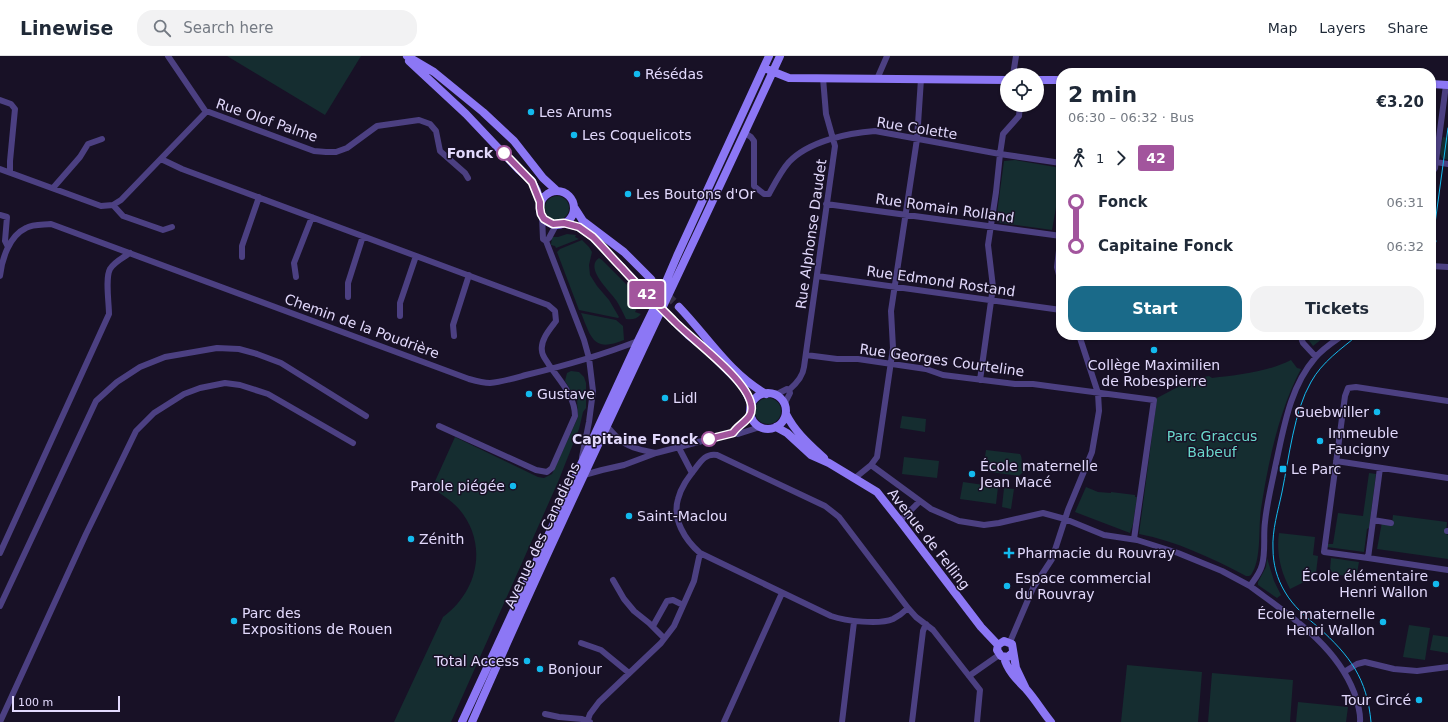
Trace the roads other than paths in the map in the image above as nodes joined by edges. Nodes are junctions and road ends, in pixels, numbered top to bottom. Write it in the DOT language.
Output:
graph roads {
  1 [pos="168,56"];
  2 [pos="406,56"];
  3 [pos="769,56"];
  4 [pos="780,56"];
  5 [pos="887,56"];
  6 [pos="1016,56"];
  7 [pos="763,68"];
  8 [pos="1014,68"];
  9 [pos="773,72"];
  10 [pos="823,78"];
  11 [pos="877,79"];
  12 [pos="920,79"];
  13 [pos="1000,80"];
  14 [pos="1044,80"];
  15 [pos="1056,80"];
  16 [pos="1436,84"];
  17 [pos="1447,85"];
  18 [pos="0,100"];
  19 [pos="206,112"];
  20 [pos="1019,112"];
  21 [pos="745,133"];
  22 [pos="834,138"];
  23 [pos="102,139"];
  24 [pos="917,139"];
  25 [pos="1000,154"];
  26 [pos="161,159"];
  27 [pos="1056,162"];
  28 [pos="1436,162"];
  29 [pos="1448,164"];
  30 [pos="0,169"];
  31 [pos="10,172"];
  32 [pos="468,178"];
  33 [pos="53,188"];
  34 [pos="556,190"];
  35 [pos="259,197"];
  36 [pos="540,202"];
  37 [pos="826,204"];
  38 [pos="113,205"];
  39 [pos="574,207"];
  40 [pos="906,214"];
  41 [pos="0,215"];
  42 [pos="542,216"];
  43 [pos="312,217"];
  44 [pos="560,224"];
  45 [pos="990,226"];
  46 [pos="172,227"];
  47 [pos="1056,234"];
  48 [pos="363,236"];
  49 [pos="546,241"];
  50 [pos="8,247"];
  51 [pos="130,253"];
  52 [pos="416,256"];
  53 [pos="242,257"];
  54 [pos="1436,266"];
  55 [pos="1448,267"];
  56 [pos="469,275"];
  57 [pos="0,276"];
  58 [pos="817,276"];
  59 [pos="296,277"];
  60 [pos="650,279"];
  61 [pos="896,287"];
  62 [pos="645,292"];
  63 [pos="348,297"];
  64 [pos="990,300"];
  65 [pos="678,307"];
  66 [pos="1056,309"];
  67 [pos="400,316"];
  68 [pos="673,320"];
  69 [pos="454,336"];
  70 [pos="1082,340"];
  71 [pos="1302,340"];
  72 [pos="1337,340"];
  73 [pos="638,341"];
  74 [pos="806,355"];
  75 [pos="1316,357"];
  76 [pos="589,358"];
  77 [pos="891,364"];
  78 [pos="552,369"];
  79 [pos="980,380"];
  80 [pos="789,390"];
  81 [pos="1098,393"];
  82 [pos="766,394"];
  83 [pos="775,395"];
  84 [pos="1448,400"];
  85 [pos="752,405"];
  86 [pos="784,405"];
  87 [pos="751,413"];
  88 [pos="786,414"];
  89 [pos="366,416"];
  90 [pos="439,426"];
  91 [pos="607,427"];
  92 [pos="760,427"];
  93 [pos="776,427"];
  94 [pos="733,433"];
  95 [pos="353,443"];
  96 [pos="679,448"];
  97 [pos="656,453"];
  98 [pos="1336,461"];
  99 [pos="829,463"];
  100 [pos="580,464"];
  101 [pos="871,464"];
  102 [pos="1380,468"];
  103 [pos="692,473"];
  104 [pos="584,475"];
  105 [pos="857,476"];
  106 [pos="1448,478"];
  107 [pos="920,502"];
  108 [pos="1065,519"];
  109 [pos="1373,520"];
  110 [pos="900,521"];
  111 [pos="1391,523"];
  112 [pos="1134,539"];
  113 [pos="0,552"];
  114 [pos="700,553"];
  115 [pos="1368,558"];
  116 [pos="1448,570"];
  117 [pos="613,580"];
  118 [pos="1250,586"];
  119 [pos="782,593"];
  120 [pos="683,605"];
  121 [pos="0,606"];
  122 [pos="908,608"];
  123 [pos="854,622"];
  124 [pos="926,624"];
  125 [pos="653,626"];
  126 [pos="664,638"];
  127 [pos="1010,642"];
  128 [pos="581,643"];
  129 [pos="998,645"];
  130 [pos="1013,652"];
  131 [pos="1002,656"];
  132 [pos="1448,667"];
  133 [pos="1344,672"];
  134 [pos="628,674"];
  135 [pos="969,676"];
  136 [pos="1026,689"];
  137 [pos="545,714"];
  138 [pos="0,722"];
  139 [pos="462,722"];
  140 [pos="472,722"];
  141 [pos="588,722"];
  142 [pos="724,722"];
  143 [pos="842,722"];
  144 [pos="912,722"];
  145 [pos="977,722"];
  146 [pos="1051,722"];
  147 [pos="1360,722"];
  1 -- 19 [label="street, Rue Olof Palme"];
  2 -- 34 [label="street"];
  2 -- 36 [label="street"];
  3 -- 7 [label="street, Avenue des Canadiens"];
  4 -- 9 [label="street, Avenue des Canadiens"];
  5 -- 11 [label="street"];
  6 -- 8 [label="street"];
  7 -- 9 [label="street"];
  7 -- 73 [label="street, Avenue des Canadiens"];
  9 -- 10 [label="street"];
  9 -- 21 [label="street, Avenue des Canadiens"];
  10 -- 11 [label="street"];
  10 -- 22 [label="street, Rue Alphonse Daudet"];
  11 -- 12 [label="street"];
  12 -- 13 [label="street"];
  12 -- 24 [label="street"];
  14 -- 15 [label="street"];
  16 -- 17 [label="street"];
  17 -- 28 [label="street"];
  18 -- 31 [label="street"];
  19 -- 26 [label="street"];
  19 -- 32 [label="street, Rue Olof Palme"];
  20 -- 25 [label="street"];
  21 -- 22 [label="street, Rue Colette"];
  21 -- 91 [label="street, Avenue des Canadiens"];
  22 -- 24 [label="street, Rue Colette"];
  22 -- 37 [label="street, Rue Alphonse Daudet"];
  23 -- 33 [label="street"];
  24 -- 25 [label="street, Rue Colette"];
  24 -- 40 [label="street"];
  25 -- 27 [label="street, Rue Colette"];
  25 -- 45 [label="street"];
  26 -- 35 [label="street"];
  26 -- 38 [label="street"];
  28 -- 29 [label="street"];
  30 -- 31 [label="street"];
  31 -- 33 [label="street"];
  33 -- 38 [label="street"];
  34 -- 36 [label="street"];
  34 -- 39 [label="street"];
  35 -- 43 [label="street"];
  35 -- 53 [label="street"];
  36 -- 42 [label="street"];
  37 -- 40 [label="street, Rue Romain Rolland"];
  37 -- 58 [label="street, Rue Alphonse Daudet"];
  38 -- 46 [label="street"];
  39 -- 44 [label="street"];
  39 -- 60 [label="street"];
  40 -- 45 [label="street, Rue Romain Rolland"];
  40 -- 61 [label="street"];
  41 -- 50 [label="street"];
  42 -- 44 [label="street"];
  42 -- 49 [label="street"];
  43 -- 48 [label="street"];
  43 -- 59 [label="street"];
  44 -- 49 [label="street"];
  44 -- 62 [label="street"];
  45 -- 47 [label="street, Rue Romain Rolland"];
  45 -- 64 [label="street"];
  48 -- 52 [label="street"];
  48 -- 63 [label="street"];
  49 -- 76 [label="street"];
  50 -- 51 [label="street, Chemin de la Poudrière"];
  50 -- 57 [label="street, Chemin de la Poudrière"];
  51 -- 78 [label="street, Chemin de la Poudrière"];
  51 -- 113 [label="street"];
  52 -- 56 [label="street"];
  52 -- 67 [label="street"];
  54 -- 55 [label="street"];
  56 -- 69 [label="street"];
  56 -- 78 [label="street"];
  58 -- 61 [label="street, Rue Edmond Rostand"];
  58 -- 74 [label="street, Rue Alphonse Daudet"];
  61 -- 64 [label="street, Rue Edmond Rostand"];
  61 -- 77 [label="street"];
  64 -- 66 [label="street, Rue Edmond Rostand"];
  64 -- 79 [label="street"];
  65 -- 82 [label="street"];
  68 -- 85 [label="street"];
  70 -- 81 [label="street"];
  71 -- 75 [label="street"];
  72 -- 75 [label="street"];
  73 -- 76 [label="street, Chemin de la Poudrière"];
  73 -- 100 [label="street, Avenue des Canadiens"];
  74 -- 77 [label="street, Rue Georges Courteline"];
  74 -- 80 [label="street, Rue Alphonse Daudet"];
  75 -- 118 [label="street"];
  76 -- 78 [label="street, Chemin de la Poudrière"];
  76 -- 100 [label="street"];
  77 -- 79 [label="street, Rue Georges Courteline"];
  77 -- 101 [label="street"];
  78 -- 90 [label="street"];
  79 -- 81 [label="street, Rue Georges Courteline"];
  80 -- 83 [label="street"];
  80 -- 86 [label="street, Rue Alphonse Daudet"];
  81 -- 108 [label="street"];
  81 -- 112 [label="street, Rue Georges Courteline"];
  82 -- 83 [label="street"];
  82 -- 85 [label="street"];
  83 -- 86 [label="street"];
  84 -- 98 [label="street"];
  85 -- 87 [label="street"];
  86 -- 88 [label="street"];
  87 -- 92 [label="street"];
  87 -- 94 [label="street"];
  88 -- 93 [label="street"];
  88 -- 99 [label="street, Avenue de Felling"];
  89 -- 121 [label="street"];
  91 -- 97 [label="street"];
  91 -- 104 [label="street, Avenue des Canadiens"];
  92 -- 93 [label="street"];
  92 -- 94 [label="street"];
  93 -- 99 [label="street, Avenue de Felling"];
  94 -- 96 [label="street"];
  95 -- 138 [label="street"];
  96 -- 97 [label="street"];
  96 -- 103 [label="street"];
  97 -- 104 [label="street"];
  98 -- 102 [label="street"];
  98 -- 115 [label="street"];
  99 -- 105 [label="street, Avenue de Felling"];
  100 -- 139 [label="street, Avenue des Canadiens"];
  101 -- 105 [label="street"];
  101 -- 107 [label="street"];
  102 -- 106 [label="street"];
  102 -- 109 [label="street"];
  103 -- 114 [label="street"];
  103 -- 122 [label="street"];
  104 -- 140 [label="street, Avenue des Canadiens"];
  105 -- 110 [label="street, Avenue de Felling"];
  107 -- 108 [label="street"];
  107 -- 110 [label="street"];
  108 -- 112 [label="street"];
  108 -- 127 [label="street"];
  109 -- 111 [label="street"];
  109 -- 115 [label="street"];
  110 -- 129 [label="street, Avenue de Felling"];
  112 -- 118 [label="street"];
  114 -- 119 [label="street"];
  114 -- 120 [label="street"];
  115 -- 116 [label="street"];
  117 -- 125 [label="street"];
  118 -- 133 [label="street"];
  119 -- 123 [label="street"];
  119 -- 142 [label="street"];
  120 -- 125 [label="street"];
  120 -- 126 [label="street"];
  122 -- 123 [label="street"];
  122 -- 124 [label="street"];
  123 -- 143 [label="street"];
  124 -- 135 [label="street"];
  124 -- 144 [label="street"];
  125 -- 126 [label="street"];
  126 -- 134 [label="street"];
  127 -- 129 [label="street"];
  127 -- 130 [label="street"];
  128 -- 134 [label="street"];
  129 -- 131 [label="street"];
  130 -- 131 [label="street"];
  130 -- 136 [label="street"];
  131 -- 135 [label="street"];
  131 -- 136 [label="street"];
  132 -- 133 [label="street"];
  133 -- 147 [label="street"];
  134 -- 141 [label="street"];
  135 -- 145 [label="street"];
  136 -- 146 [label="street"];
  137 -- 141 [label="street"];
}
